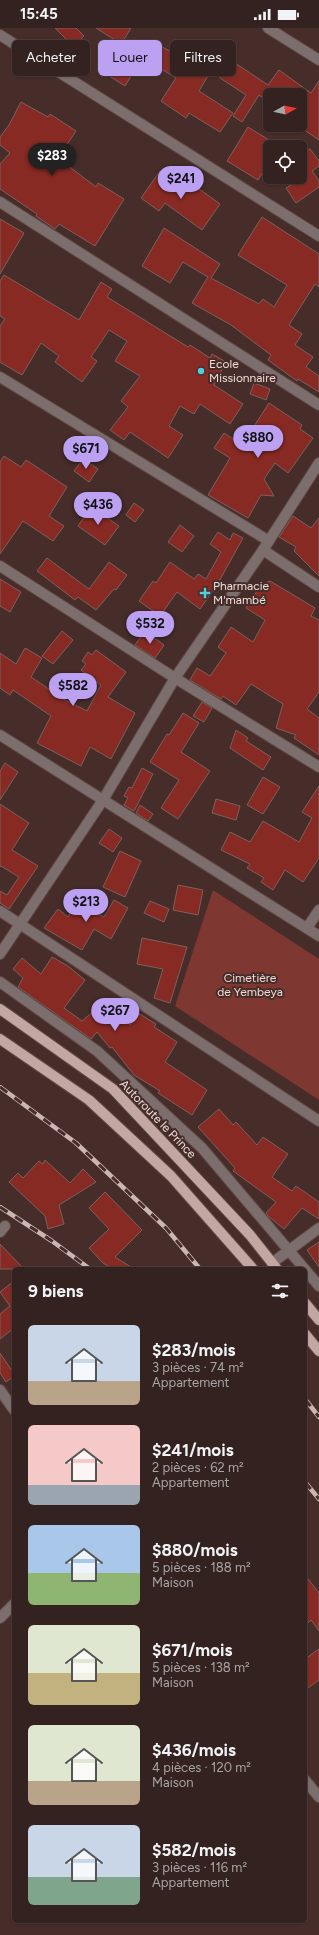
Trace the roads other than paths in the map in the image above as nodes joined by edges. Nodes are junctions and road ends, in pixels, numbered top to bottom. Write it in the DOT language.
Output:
graph roads {
  1 [pos="268,28"];
  2 [pos="0,35"];
  3 [pos="319,60"];
  4 [pos="0,202"];
  5 [pos="319,236"];
  6 [pos="0,377"];
  7 [pos="319,405"];
  8 [pos="319,463"];
  9 [pos="266,546"];
  10 [pos="0,566"];
  11 [pos="319,587"];
  12 [pos="175,678"];
  13 [pos="0,735"];
  14 [pos="319,767"];
  15 [pos="103,800"];
  16 [pos="319,910"];
  17 [pos="0,911"];
  18 [pos="20,924"];
  19 [pos="307,928"];
  20 [pos="319,936"];
  21 [pos="0,954"];
  22 [pos="0,982"];
  23 [pos="0,1009"];
  24 [pos="0,1039"];
  25 [pos="319,1121"];
  26 [pos="319,1228"];
  27 [pos="290,1250"];
  28 [pos="275,1266"];
  29 [pos="251,1267"];
  30 [pos="304,1267"];
  31 [pos="307,1271"];
  32 [pos="319,1286"];
  33 [pos="307,1305"];
  34 [pos="319,1320"];
  35 [pos="307,1336"];
  36 [pos="319,1351"];
  37 [pos="0,1390"];
  38 [pos="12,1407"];
  39 [pos="12,1606"];
  40 [pos="0,1618"];
  41 [pos="307,1782"];
  42 [pos="319,1797"];
  1 -- 3 [label="street"];
  2 -- 5 [label="street"];
  4 -- 7 [label="street"];
  6 -- 9 [label="street"];
  8 -- 9 [label="street"];
  9 -- 11 [label="street"];
  9 -- 12 [label="street"];
  10 -- 12 [label="street"];
  12 -- 14 [label="street"];
  12 -- 15 [label="street"];
  13 -- 15 [label="street"];
  15 -- 18 [label="street"];
  15 -- 19 [label="street"];
  16 -- 19 [label="street"];
  17 -- 18 [label="street"];
  18 -- 21 [label="street"];
  18 -- 25 [label="street"];
  19 -- 20 [label="street"];
  22 -- 27 [label="street"];
  23 -- 28 [label="main road, Autoroute le Prince"];
  24 -- 29 [label="main road"];
  26 -- 27 [label="street"];
  27 -- 28 [label="street"];
  27 -- 30 [label="street"];
  31 -- 32 [label="street"];
  33 -- 34 [label="main road"];
  35 -- 36 [label="main road"];
  37 -- 38 [label="street"];
  39 -- 40 [label="street"];
  41 -- 42 [label="street"];
}
